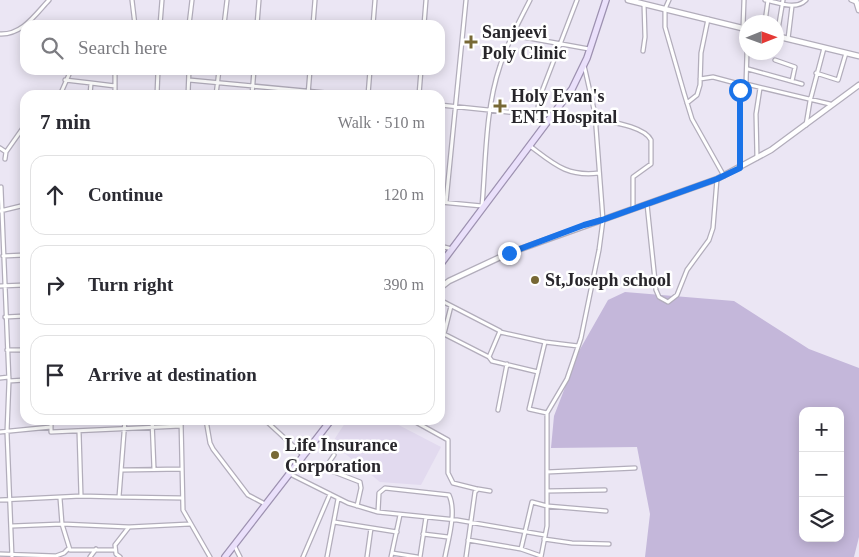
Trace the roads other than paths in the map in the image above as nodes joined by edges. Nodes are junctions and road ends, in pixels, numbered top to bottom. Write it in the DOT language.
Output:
graph roads {
  1 [pos="49,0"];
  2 [pos="132,0"];
  3 [pos="162,0"];
  4 [pos="192,0"];
  5 [pos="227,0"];
  6 [pos="259,0"];
  7 [pos="315,0"];
  8 [pos="375,0"];
  9 [pos="426,0"];
  10 [pos="466,0"];
  11 [pos="530,0"];
  12 [pos="577,0"];
  13 [pos="606,0"];
  14 [pos="628,0"];
  15 [pos="653,0"];
  16 [pos="669,0"];
  17 [pos="744,0"];
  18 [pos="766,0"];
  19 [pos="806,0"];
  20 [pos="854,1"];
  21 [pos="783,2"];
  22 [pos="644,4"];
  23 [pos="654,6"];
  24 [pos="792,6"];
  25 [pos="665,9"];
  26 [pos="859,10"];
  27 [pos="745,15"];
  28 [pos="765,15"];
  29 [pos="781,15"];
  30 [pos="708,19"];
  31 [pos="30,20"];
  32 [pos="134,20"];
  33 [pos="160,20"];
  34 [pos="190,20"];
  35 [pos="225,20"];
  36 [pos="257,20"];
  37 [pos="313,20"];
  38 [pos="373,20"];
  39 [pos="424,20"];
  40 [pos="739,27"];
  41 [pos="20,30"];
  42 [pos="0,34"];
  43 [pos="512,35"];
  44 [pos="784,38"];
  45 [pos="788,39"];
  46 [pos="560,44"];
  47 [pos="824,48"];
  48 [pos="590,49"];
  49 [pos="643,51"];
  50 [pos="846,53"];
  51 [pos="859,56"];
  52 [pos="747,60"];
  53 [pos="775,60"];
  54 [pos="584,64"];
  55 [pos="748,69"];
  56 [pos="816,73"];
  57 [pos="68,75"];
  58 [pos="115,75"];
  59 [pos="158,75"];
  60 [pos="189,75"];
  61 [pos="219,75"];
  62 [pos="253,75"];
  63 [pos="310,75"];
  64 [pos="370,75"];
  65 [pos="421,75"];
  66 [pos="700,79"];
  67 [pos="65,80"];
  68 [pos="189,80"];
  69 [pos="218,81"];
  70 [pos="792,81"];
  71 [pos="92,83"];
  72 [pos="802,84"];
  73 [pos="859,84"];
  74 [pos="252,85"];
  75 [pos="745,85"];
  76 [pos="115,86"];
  77 [pos="760,88"];
  78 [pos="62,90"];
  79 [pos="91,90"];
  80 [pos="115,90"];
  81 [pos="157,90"];
  82 [pos="188,90"];
  83 [pos="217,90"];
  84 [pos="252,90"];
  85 [pos="288,90"];
  86 [pos="309,90"];
  87 [pos="368,90"];
  88 [pos="419,90"];
  89 [pos="810,100"];
  90 [pos="687,103"];
  91 [pos="830,104"];
  92 [pos="445,105"];
  93 [pos="456,106"];
  94 [pos="491,110"];
  95 [pos="537,117"];
  96 [pos="596,119"];
  97 [pos="550,121"];
  98 [pos="806,126"];
  99 [pos="20,132"];
  100 [pos="530,146"];
  101 [pos="0,148"];
  102 [pos="6,152"];
  103 [pos="757,158"];
  104 [pos="5,159"];
  105 [pos="740,168"];
  106 [pos="599,173"];
  107 [pos="725,176"];
  108 [pos="717,179"];
  109 [pos="1,187"];
  110 [pos="446,202"];
  111 [pos="647,204"];
  112 [pos="20,206"];
  113 [pos="482,206"];
  114 [pos="0,210"];
  115 [pos="633,210"];
  116 [pos="602,220"];
  117 [pos="445,247"];
  118 [pos="452,249"];
  119 [pos="20,255"];
  120 [pos="3,256"];
  121 [pos="445,258"];
  122 [pos="20,284"];
  123 [pos="445,285"];
  124 [pos="2,286"];
  125 [pos="445,303"];
  126 [pos="451,306"];
  127 [pos="20,316"];
  128 [pos="5,317"];
  129 [pos="445,330"];
  130 [pos="500,332"];
  131 [pos="445,335"];
  132 [pos="0,340"];
  133 [pos="6,340"];
  134 [pos="546,342"];
  135 [pos="578,346"];
  136 [pos="7,350"];
  137 [pos="20,350"];
  138 [pos="489,357"];
  139 [pos="506,364"];
  140 [pos="538,372"];
  141 [pos="0,378"];
  142 [pos="9,379"];
  143 [pos="20,380"];
  144 [pos="498,410"];
  145 [pos="547,413"];
  146 [pos="207,425"];
  147 [pos="270,425"];
  148 [pos="325,425"];
  149 [pos="421,425"];
  150 [pos="181,426"];
  151 [pos="152,427"];
  152 [pos="51,428"];
  153 [pos="125,428"];
  154 [pos="79,430"];
  155 [pos="0,432"];
  156 [pos="7,432"];
  157 [pos="334,454"];
  158 [pos="304,456"];
  159 [pos="635,468"];
  160 [pos="182,469"];
  161 [pos="122,470"];
  162 [pos="154,470"];
  163 [pos="547,472"];
  164 [pos="290,474"];
  165 [pos="477,490"];
  166 [pos="605,490"];
  167 [pos="490,491"];
  168 [pos="547,491"];
  169 [pos="330,494"];
  170 [pos="81,496"];
  171 [pos="119,496"];
  172 [pos="60,498"];
  173 [pos="182,498"];
  174 [pos="338,499"];
  175 [pos="0,500"];
  176 [pos="10,500"];
  177 [pos="265,504"];
  178 [pos="357,506"];
  179 [pos="547,506"];
  180 [pos="606,511"];
  181 [pos="378,512"];
  182 [pos="400,515"];
  183 [pos="426,517"];
  184 [pos="451,520"];
  185 [pos="334,522"];
  186 [pos="471,523"];
  187 [pos="62,524"];
  188 [pos="190,524"];
  189 [pos="12,526"];
  190 [pos="129,527"];
  191 [pos="371,528"];
  192 [pos="396,532"];
  193 [pos="524,532"];
  194 [pos="423,534"];
  195 [pos="448,537"];
  196 [pos="544,537"];
  197 [pos="468,540"];
  198 [pos="609,544"];
  199 [pos="234,545"];
  200 [pos="68,548"];
  201 [pos="96,548"];
  202 [pos="521,549"];
  203 [pos="115,550"];
  204 [pos="0,554"];
  205 [pos="12,555"];
  206 [pos="392,555"];
  207 [pos="50,556"];
  208 [pos="327,556"];
  209 [pos="541,556"];
  210 [pos="90,557"];
  211 [pos="120,557"];
  212 [pos="210,557"];
  213 [pos="225,557"];
  214 [pos="240,557"];
  215 [pos="302,557"];
  216 [pos="332,557"];
  217 [pos="367,557"];
  218 [pos="418,557"];
  219 [pos="445,557"];
  220 [pos="466,557"];
  1 -- 31 [label="street"];
  2 -- 32 [label="street"];
  3 -- 33 [label="street"];
  4 -- 34 [label="street"];
  5 -- 35 [label="street"];
  6 -- 36 [label="street"];
  7 -- 37 [label="street"];
  8 -- 38 [label="street"];
  9 -- 39 [label="street"];
  10 -- 93 [label="street"];
  11 -- 43 [label="street"];
  12 -- 46 [label="street"];
  13 -- 48 [label="main road"];
  14 -- 22 [label="street"];
  15 -- 23 [label="street"];
  16 -- 25 [label="street"];
  17 -- 27 [label="street"];
  18 -- 21 [label="street"];
  18 -- 28 [label="street"];
  19 -- 24 [label="street"];
  20 -- 26 [label="street"];
  21 -- 24 [label="street"];
  21 -- 29 [label="street"];
  22 -- 23 [label="street"];
  22 -- 49 [label="street"];
  23 -- 25 [label="street"];
  24 -- 45 [label="street"];
  25 -- 30 [label="street"];
  25 -- 90 [label="street"];
  30 -- 40 [label="street"];
  30 -- 66 [label="street"];
  41 -- 42 [label="street"];
  43 -- 46 [label="street"];
  43 -- 94 [label="street"];
  44 -- 45 [label="street"];
  45 -- 47 [label="street"];
  46 -- 48 [label="street"];
  46 -- 95 [label="street"];
  47 -- 50 [label="street"];
  47 -- 56 [label="street"];
  48 -- 54 [label="main road"];
  50 -- 51 [label="street"];
  50 -- 56 [label="street"];
  52 -- 55 [label="street"];
  53 -- 70 [label="street"];
  54 -- 96 [label="street"];
  54 -- 97 [label="main road"];
  55 -- 70 [label="street"];
  55 -- 75 [label="street"];
  56 -- 89 [label="street"];
  57 -- 67 [label="street"];
  58 -- 76 [label="street"];
  59 -- 81 [label="street"];
  60 -- 68 [label="street"];
  61 -- 69 [label="street"];
  62 -- 74 [label="street"];
  63 -- 86 [label="street"];
  64 -- 87 [label="street"];
  65 -- 88 [label="street"];
  66 -- 75 [label="street"];
  66 -- 90 [label="street"];
  67 -- 71 [label="street"];
  67 -- 78 [label="street"];
  68 -- 69 [label="street"];
  68 -- 82 [label="street"];
  69 -- 74 [label="street"];
  69 -- 83 [label="street"];
  70 -- 72 [label="street"];
  71 -- 76 [label="street"];
  71 -- 79 [label="street"];
  73 -- 91 [label="street"];
  74 -- 84 [label="street"];
  74 -- 85 [label="street"];
  75 -- 77 [label="street"];
  75 -- 105 [label="street"];
  76 -- 80 [label="street"];
  77 -- 89 [label="street"];
  77 -- 103 [label="street"];
  89 -- 91 [label="street"];
  89 -- 98 [label="street"];
  90 -- 107 [label="street"];
  91 -- 98 [label="street"];
  92 -- 93 [label="street"];
  93 -- 94 [label="street"];
  93 -- 110 [label="street"];
  94 -- 95 [label="street"];
  94 -- 113 [label="street"];
  95 -- 97 [label="street"];
  96 -- 106 [label="street"];
  96 -- 115 [label="street"];
  97 -- 100 [label="main road"];
  98 -- 103 [label="street"];
  99 -- 102 [label="street"];
  100 -- 106 [label="street"];
  100 -- 113 [label="main road"];
  101 -- 102 [label="street"];
  102 -- 104 [label="street"];
  103 -- 105 [label="street"];
  105 -- 107 [label="street"];
  106 -- 116 [label="street"];
  107 -- 108 [label="street"];
  108 -- 111 [label="street"];
  108 -- 111 [label="street"];
  109 -- 114 [label="street"];
  110 -- 113 [label="street"];
  111 -- 115 [label="street"];
  112 -- 114 [label="street"];
  113 -- 118 [label="main road"];
  114 -- 120 [label="street"];
  115 -- 116 [label="street"];
  116 -- 123 [label="street"];
  116 -- 135 [label="street"];
  117 -- 118 [label="street"];
  118 -- 121 [label="main road"];
  119 -- 120 [label="street"];
  120 -- 124 [label="street"];
  122 -- 124 [label="street"];
  124 -- 128 [label="street"];
  125 -- 126 [label="street"];
  126 -- 129 [label="street"];
  126 -- 130 [label="street"];
  127 -- 128 [label="street"];
  128 -- 133 [label="street"];
  130 -- 134 [label="street"];
  130 -- 138 [label="street"];
  131 -- 138 [label="street"];
  132 -- 133 [label="street"];
  133 -- 136 [label="street"];
  134 -- 135 [label="street"];
  134 -- 140 [label="street"];
  135 -- 145 [label="street"];
  136 -- 137 [label="street"];
  136 -- 142 [label="street"];
  138 -- 139 [label="street"];
  139 -- 140 [label="street"];
  139 -- 144 [label="street"];
  140 -- 145 [label="street"];
  141 -- 142 [label="street"];
  142 -- 143 [label="street"];
  142 -- 156 [label="street"];
  145 -- 163 [label="street"];
  146 -- 177 [label="street"];
  147 -- 158 [label="street"];
  148 -- 158 [label="main road"];
  149 -- 165 [label="street"];
  150 -- 151 [label="street"];
  150 -- 160 [label="street"];
  151 -- 153 [label="street"];
  151 -- 162 [label="street"];
  152 -- 154 [label="street"];
  152 -- 156 [label="street"];
  153 -- 154 [label="street"];
  153 -- 161 [label="street"];
  154 -- 170 [label="street"];
  155 -- 156 [label="street"];
  156 -- 176 [label="street"];
  157 -- 178 [label="street"];
  158 -- 164 [label="main road"];
  159 -- 163 [label="street"];
  160 -- 162 [label="street"];
  160 -- 173 [label="street"];
  161 -- 162 [label="street"];
  161 -- 171 [label="street"];
  163 -- 168 [label="street"];
  164 -- 169 [label="street"];
  164 -- 177 [label="main road"];
  165 -- 167 [label="street"];
  165 -- 186 [label="street"];
  166 -- 168 [label="street"];
  168 -- 179 [label="street"];
  169 -- 174 [label="street"];
  169 -- 215 [label="street"];
  170 -- 171 [label="street"];
  170 -- 172 [label="street"];
  171 -- 173 [label="street"];
  172 -- 176 [label="street"];
  172 -- 187 [label="street"];
  173 -- 188 [label="street"];
  174 -- 178 [label="street"];
  174 -- 185 [label="street"];
  175 -- 176 [label="street"];
  176 -- 189 [label="street"];
  177 -- 199 [label="main road"];
  178 -- 181 [label="street"];
  179 -- 180 [label="street"];
  179 -- 193 [label="street"];
  179 -- 196 [label="street"];
  181 -- 182 [label="street"];
  181 -- 184 [label="street"];
  182 -- 183 [label="street"];
  182 -- 192 [label="street"];
  183 -- 184 [label="street"];
  183 -- 194 [label="street"];
  184 -- 186 [label="street"];
  184 -- 195 [label="street"];
  185 -- 191 [label="street"];
  185 -- 208 [label="street"];
  186 -- 193 [label="street"];
  186 -- 197 [label="street"];
  187 -- 189 [label="street"];
  187 -- 190 [label="street"];
  187 -- 200 [label="street"];
  188 -- 190 [label="street"];
  188 -- 212 [label="street"];
  189 -- 205 [label="street"];
  190 -- 203 [label="street"];
  191 -- 192 [label="street"];
  191 -- 217 [label="street"];
  192 -- 206 [label="street"];
  193 -- 196 [label="street"];
  193 -- 202 [label="street"];
  194 -- 195 [label="street"];
  194 -- 218 [label="street"];
  195 -- 219 [label="street"];
  196 -- 198 [label="street"];
  196 -- 209 [label="street"];
  197 -- 202 [label="street"];
  197 -- 220 [label="street"];
  199 -- 213 [label="main road"];
  199 -- 214 [label="street"];
  200 -- 201 [label="street"];
  200 -- 207 [label="street"];
  201 -- 203 [label="street"];
  201 -- 210 [label="street"];
  202 -- 209 [label="street"];
  203 -- 211 [label="street"];
  204 -- 205 [label="street"];
  205 -- 207 [label="street"];
  206 -- 218 [label="street"];
  208 -- 216 [label="street"];
}
